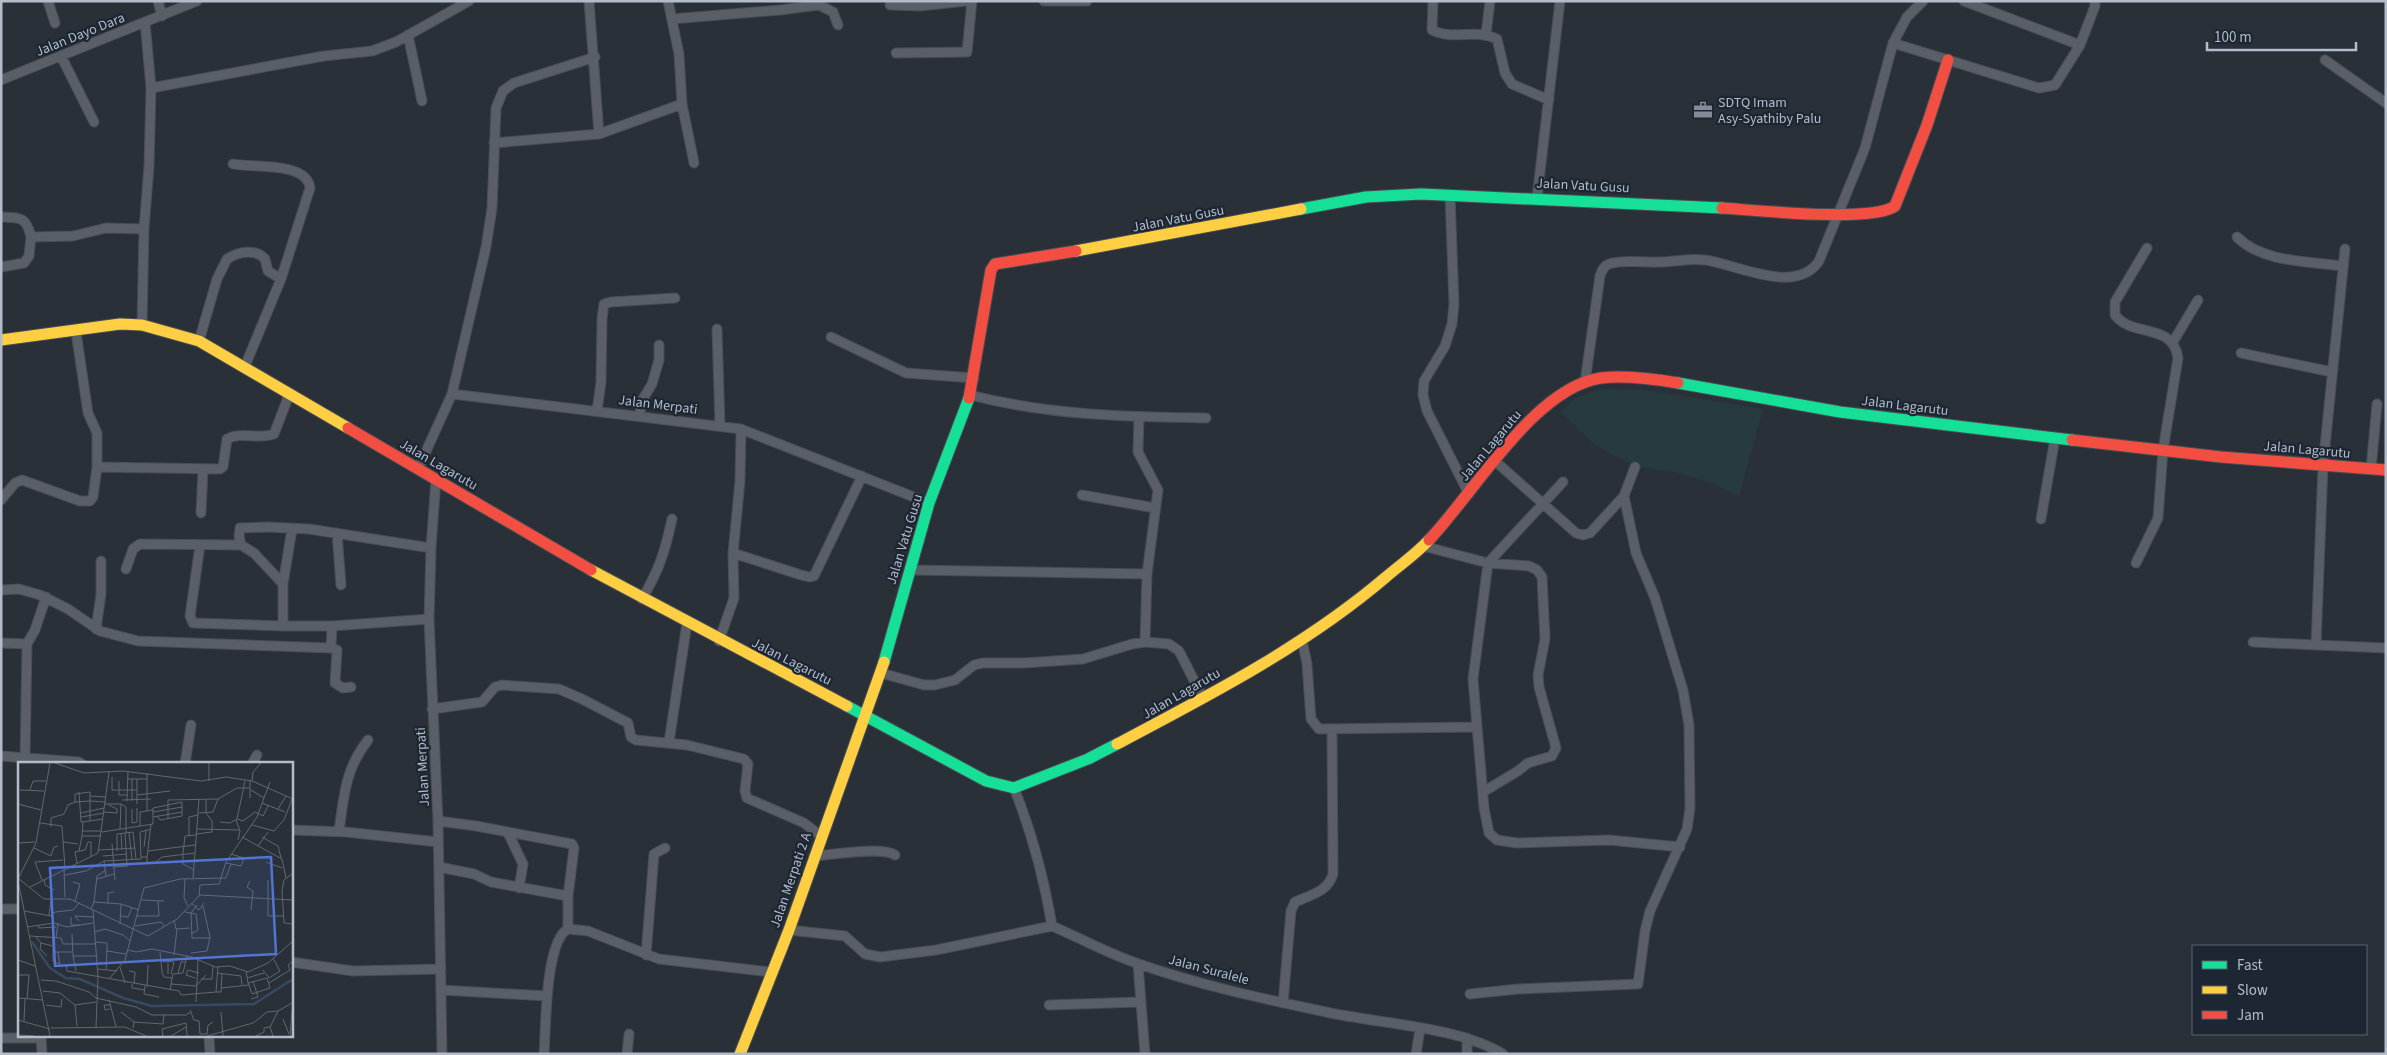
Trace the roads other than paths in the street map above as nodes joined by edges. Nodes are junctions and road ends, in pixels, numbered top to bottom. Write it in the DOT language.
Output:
graph roads {
  1 [pos="48,1"];
  2 [pos="158,1"];
  3 [pos="197,1"];
  4 [pos="469,1"];
  5 [pos="589,1"];
  6 [pos="668,1"];
  7 [pos="966,1"];
  8 [pos="972,1"];
  9 [pos="1044,1"];
  10 [pos="1087,1"];
  11 [pos="1433,1"];
  12 [pos="1490,1"];
  13 [pos="1560,1"];
  14 [pos="1923,1"];
  15 [pos="1964,1"];
  16 [pos="2096,1"];
  17 [pos="829,5"];
  18 [pos="890,5"];
  19 [pos="162,16"];
  20 [pos="672,19"];
  21 [pos="55,22"];
  22 [pos="145,22"];
  23 [pos="838,25"];
  24 [pos="1486,34"];
  25 [pos="408,36"];
  26 [pos="1893,42"];
  27 [pos="2080,45"];
  28 [pos="896,54"];
  29 [pos="61,56"];
  30 [pos="595,57"];
  31 [pos="1948,60"];
  32 [pos="2325,60"];
  33 [pos="1,80"];
  34 [pos="151,88"];
  35 [pos="422,100"];
  36 [pos="1549,100"];
  37 [pos="2386,103"];
  38 [pos="682,104"];
  39 [pos="94,122"];
  40 [pos="600,134"];
  41 [pos="494,143"];
  42 [pos="694,163"];
  43 [pos="233,164"];
  44 [pos="1450,195"];
  45 [pos="1537,198"];
  46 [pos="1838,215"];
  47 [pos="1,217"];
  48 [pos="144,229"];
  49 [pos="31,237"];
  50 [pos="2237,237"];
  51 [pos="2147,248"];
  52 [pos="2346,249"];
  53 [pos="2343,266"];
  54 [pos="2,269"];
  55 [pos="282,279"];
  56 [pos="675,298"];
  57 [pos="2198,300"];
  58 [pos="142,325"];
  59 [pos="717,330"];
  60 [pos="76,332"];
  61 [pos="831,337"];
  62 [pos="1,340"];
  63 [pos="199,341"];
  64 [pos="2173,342"];
  65 [pos="660,345"];
  66 [pos="2241,353"];
  67 [pos="245,366"];
  68 [pos="2332,372"];
  69 [pos="974,378"];
  70 [pos="1585,382"];
  71 [pos="452,394"];
  72 [pos="289,395"];
  73 [pos="970,395"];
  74 [pos="2377,404"];
  75 [pos="597,411"];
  76 [pos="640,416"];
  77 [pos="1139,417"];
  78 [pos="1206,418"];
  79 [pos="720,426"];
  80 [pos="742,429"];
  81 [pos="2055,438"];
  82 [pos="2162,450"];
  83 [pos="1495,461"];
  84 [pos="2323,466"];
  85 [pos="97,467"];
  86 [pos="1635,467"];
  87 [pos="418,469"];
  88 [pos="2371,469"];
  89 [pos="202,470"];
  90 [pos="2386,470"];
  91 [pos="862,476"];
  92 [pos="436,479"];
  93 [pos="1563,482"];
  94 [pos="1469,494"];
  95 [pos="1082,496"];
  96 [pos="1624,496"];
  97 [pos="1,500"];
  98 [pos="929,503"];
  99 [pos="1542,503"];
  100 [pos="1155,508"];
  101 [pos="201,513"];
  102 [pos="672,519"];
  103 [pos="2041,519"];
  104 [pos="292,529"];
  105 [pos="336,533"];
  106 [pos="200,545"];
  107 [pos="241,545"];
  108 [pos="1423,546"];
  109 [pos="431,548"];
  110 [pos="733,553"];
  111 [pos="101,561"];
  112 [pos="1488,563"];
  113 [pos="2136,563"];
  114 [pos="126,569"];
  115 [pos="911,570"];
  116 [pos="1146,574"];
  117 [pos="282,584"];
  118 [pos="341,585"];
  119 [pos="1,590"];
  120 [pos="46,597"];
  121 [pos="642,599"];
  122 [pos="428,619"];
  123 [pos="687,624"];
  124 [pos="283,626"];
  125 [pos="332,626"];
  126 [pos="96,629"];
  127 [pos="1302,640"];
  128 [pos="719,641"];
  129 [pos="1145,642"];
  130 [pos="2253,642"];
  131 [pos="1,643"];
  132 [pos="27,644"];
  133 [pos="2316,645"];
  134 [pos="331,648"];
  135 [pos="2386,648"];
  136 [pos="881,673"];
  137 [pos="351,687"];
  138 [pos="1203,698"];
  139 [pos="432,709"];
  140 [pos="864,716"];
  141 [pos="191,725"];
  142 [pos="1476,727"];
  143 [pos="1332,730"];
  144 [pos="368,740"];
  145 [pos="669,742"];
  146 [pos="257,755"];
  147 [pos="1,756"];
  148 [pos="25,760"];
  149 [pos="79,762"];
  150 [pos="184,762"];
  151 [pos="253,762"];
  152 [pos="1014,788"];
  153 [pos="1483,792"];
  154 [pos="438,821"];
  155 [pos="292,830"];
  156 [pos="339,831"];
  157 [pos="508,832"];
  158 [pos="821,836"];
  159 [pos="438,842"];
  160 [pos="1680,847"];
  161 [pos="665,848"];
  162 [pos="895,855"];
  163 [pos="814,856"];
  164 [pos="439,867"];
  165 [pos="519,888"];
  166 [pos="568,896"];
  167 [pos="1,909"];
  168 [pos="18,909"];
  169 [pos="1052,926"];
  170 [pos="568,929"];
  171 [pos="789,930"];
  172 [pos="646,955"];
  173 [pos="292,962"];
  174 [pos="1138,964"];
  175 [pos="441,969"];
  176 [pos="771,972"];
  177 [pos="442,990"];
  178 [pos="1470,994"];
  179 [pos="547,996"];
  180 [pos="1139,1002"];
  181 [pos="1283,1003"];
  182 [pos="1049,1005"];
  183 [pos="1420,1029"];
  184 [pos="629,1034"];
  185 [pos="1,1038"];
  186 [pos="18,1038"];
  187 [pos="41,1038"];
  188 [pos="209,1038"];
  189 [pos="1467,1038"];
  190 [pos="1144,1053"];
  191 [pos="42,1054"];
  192 [pos="210,1054"];
  193 [pos="442,1054"];
  194 [pos="447,1054"];
  195 [pos="544,1054"];
  196 [pos="627,1054"];
  197 [pos="740,1054"];
  198 [pos="1135,1054"];
  199 [pos="1416,1054"];
  200 [pos="1467,1054"];
  201 [pos="1503,1054"];
  1 -- 21 [label="street"];
  2 -- 19 [label="street"];
  3 -- 19 [label="street, Jalan Dayo Dara"];
  4 -- 25 [label="street"];
  5 -- 30 [label="street"];
  6 -- 20 [label="street"];
  7 -- 18 [label="street"];
  8 -- 28 [label="street"];
  9 -- 10 [label="street"];
  11 -- 24 [label="street"];
  12 -- 24 [label="street"];
  13 -- 36 [label="street"];
  14 -- 26 [label="street"];
  15 -- 27 [label="street"];
  16 -- 27 [label="street"];
  17 -- 20 [label="street"];
  17 -- 23 [label="street"];
  19 -- 22 [label="street, Jalan Dayo Dara"];
  20 -- 38 [label="street"];
  22 -- 29 [label="street, Jalan Dayo Dara"];
  22 -- 34 [label="street"];
  24 -- 36 [label="street"];
  25 -- 34 [label="street"];
  25 -- 35 [label="street"];
  26 -- 31 [label="street"];
  26 -- 46 [label="street"];
  27 -- 31 [label="street"];
  29 -- 33 [label="street, Jalan Dayo Dara"];
  29 -- 39 [label="street"];
  30 -- 40 [label="street"];
  30 -- 41 [label="street"];
  31 -- 46 [label="street, Jalan Vatu Gusu"];
  32 -- 37 [label="street"];
  34 -- 48 [label="street"];
  36 -- 45 [label="street"];
  38 -- 40 [label="street"];
  38 -- 42 [label="street"];
  40 -- 41 [label="street"];
  41 -- 71 [label="street"];
  43 -- 55 [label="street"];
  44 -- 45 [label="street, Jalan Vatu Gusu"];
  44 -- 69 [label="street, Jalan Vatu Gusu"];
  44 -- 94 [label="street"];
  45 -- 46 [label="street, Jalan Vatu Gusu"];
  46 -- 70 [label="street"];
  47 -- 49 [label="street"];
  48 -- 49 [label="street"];
  48 -- 58 [label="street"];
  49 -- 54 [label="street"];
  50 -- 53 [label="street"];
  51 -- 64 [label="street"];
  52 -- 53 [label="street"];
  53 -- 68 [label="street"];
  55 -- 63 [label="street"];
  55 -- 67 [label="street"];
  56 -- 75 [label="street"];
  57 -- 64 [label="street"];
  58 -- 60 [label="street, Jalan Lagarutu"];
  58 -- 63 [label="street, Jalan Lagarutu"];
  59 -- 79 [label="street"];
  60 -- 62 [label="street, Jalan Lagarutu"];
  60 -- 85 [label="street"];
  61 -- 69 [label="street"];
  63 -- 67 [label="street, Jalan Lagarutu"];
  64 -- 82 [label="street"];
  65 -- 76 [label="street"];
  66 -- 68 [label="street"];
  67 -- 72 [label="street, Jalan Lagarutu"];
  68 -- 84 [label="street"];
  69 -- 73 [label="street, Jalan Vatu Gusu"];
  70 -- 81 [label="street, Jalan Lagarutu"];
  70 -- 83 [label="street, Jalan Lagarutu"];
  71 -- 75 [label="street, Jalan Merpati"];
  71 -- 87 [label="street"];
  72 -- 87 [label="street, Jalan Lagarutu"];
  72 -- 89 [label="street"];
  73 -- 77 [label="street"];
  73 -- 98 [label="street, Jalan Vatu Gusu"];
  74 -- 88 [label="street"];
  75 -- 76 [label="street, Jalan Merpati"];
  76 -- 79 [label="street, Jalan Merpati"];
  77 -- 78 [label="street"];
  77 -- 100 [label="street"];
  79 -- 80 [label="street, Jalan Merpati"];
  80 -- 91 [label="street, Jalan Merpati"];
  80 -- 110 [label="street"];
  81 -- 82 [label="street, Jalan Lagarutu"];
  81 -- 103 [label="street"];
  82 -- 84 [label="street, Jalan Lagarutu"];
  82 -- 113 [label="street"];
  83 -- 94 [label="street, Jalan Lagarutu"];
  83 -- 99 [label="street"];
  84 -- 88 [label="street, Jalan Lagarutu"];
  84 -- 133 [label="street"];
  85 -- 89 [label="street"];
  85 -- 97 [label="street"];
  86 -- 96 [label="street"];
  87 -- 92 [label="street, Jalan Lagarutu"];
  88 -- 90 [label="street, Jalan Lagarutu"];
  89 -- 101 [label="street"];
  91 -- 98 [label="street, Jalan Merpati"];
  91 -- 110 [label="street"];
  92 -- 109 [label="street, Jalan Merpati"];
  92 -- 121 [label="street, Jalan Lagarutu"];
  93 -- 99 [label="street"];
  94 -- 108 [label="street, Jalan Lagarutu"];
  95 -- 100 [label="street"];
  96 -- 99 [label="street"];
  96 -- 160 [label="street"];
  98 -- 115 [label="street, Jalan Vatu Gusu"];
  99 -- 112 [label="street"];
  100 -- 116 [label="street"];
  102 -- 121 [label="street"];
  104 -- 105 [label="street"];
  104 -- 107 [label="street"];
  104 -- 117 [label="street"];
  105 -- 109 [label="street"];
  105 -- 118 [label="street"];
  106 -- 107 [label="street"];
  106 -- 114 [label="street"];
  106 -- 124 [label="street"];
  107 -- 117 [label="street"];
  108 -- 112 [label="street"];
  108 -- 127 [label="street, Jalan Lagarutu"];
  109 -- 122 [label="street, Jalan Merpati"];
  110 -- 128 [label="street"];
  111 -- 126 [label="street"];
  112 -- 142 [label="street"];
  112 -- 153 [label="street"];
  115 -- 116 [label="street"];
  115 -- 136 [label="street, Jalan Vatu Gusu"];
  116 -- 129 [label="street"];
  117 -- 124 [label="street"];
  119 -- 120 [label="street"];
  120 -- 126 [label="street"];
  120 -- 132 [label="street"];
  121 -- 123 [label="street, Jalan Lagarutu"];
  122 -- 125 [label="street"];
  122 -- 139 [label="street, Jalan Merpati"];
  123 -- 128 [label="street, Jalan Lagarutu"];
  123 -- 145 [label="street"];
  124 -- 125 [label="street"];
  125 -- 134 [label="street"];
  126 -- 134 [label="street"];
  127 -- 138 [label="street, Jalan Lagarutu"];
  127 -- 143 [label="street"];
  128 -- 140 [label="street, Jalan Lagarutu"];
  129 -- 136 [label="street"];
  129 -- 138 [label="street"];
  130 -- 133 [label="street"];
  131 -- 132 [label="street"];
  132 -- 148 [label="street"];
  133 -- 135 [label="street"];
  134 -- 137 [label="street"];
  136 -- 140 [label="street, Jalan Vatu Gusu"];
  138 -- 152 [label="street, Jalan Lagarutu"];
  139 -- 145 [label="street"];
  139 -- 154 [label="street, Jalan Merpati"];
  140 -- 152 [label="street, Jalan Lagarutu"];
  140 -- 158 [label="street, Jalan Merpati 2 A"];
  141 -- 150 [label="street"];
  142 -- 143 [label="street"];
  142 -- 153 [label="street"];
  143 -- 181 [label="street"];
  144 -- 156 [label="street"];
  145 -- 158 [label="street"];
  146 -- 151 [label="street"];
  147 -- 148 [label="street"];
  148 -- 149 [label="street"];
  152 -- 169 [label="street"];
  153 -- 160 [label="street"];
  154 -- 157 [label="street"];
  154 -- 159 [label="street, Jalan Merpati"];
  155 -- 156 [label="street"];
  156 -- 159 [label="street"];
  157 -- 165 [label="street"];
  157 -- 166 [label="street"];
  158 -- 163 [label="street, Jalan Merpati 2 A"];
  159 -- 164 [label="street, Jalan Merpati"];
  160 -- 178 [label="street"];
  161 -- 172 [label="street"];
  162 -- 163 [label="street"];
  163 -- 171 [label="street, Jalan Merpati 2 A"];
  164 -- 165 [label="street"];
  164 -- 175 [label="street, Jalan Merpati"];
  165 -- 166 [label="street"];
  166 -- 170 [label="street"];
  167 -- 168 [label="street"];
  169 -- 171 [label="street"];
  169 -- 174 [label="street, Jalan Suralele"];
  170 -- 172 [label="street"];
  170 -- 179 [label="street"];
  171 -- 176 [label="street, Jalan Merpati 2 A"];
  172 -- 176 [label="street"];
  173 -- 175 [label="street"];
  174 -- 180 [label="street"];
  174 -- 181 [label="street, Jalan Suralele"];
  175 -- 177 [label="street, Jalan Merpati"];
  176 -- 197 [label="street, Jalan Merpati 2 A"];
  177 -- 179 [label="street"];
  177 -- 193 [label="street, Jalan Merpati"];
  179 -- 195 [label="street"];
  180 -- 182 [label="street"];
  180 -- 190 [label="street"];
  181 -- 183 [label="street, Jalan Suralele"];
  183 -- 189 [label="street, Jalan Suralele"];
  183 -- 199 [label="street"];
  184 -- 196 [label="street"];
  185 -- 186 [label="street"];
  187 -- 191 [label="street"];
  188 -- 192 [label="street"];
  189 -- 200 [label="street"];
  189 -- 201 [label="street, Jalan Suralele"];
  190 -- 198 [label="street"];
  193 -- 194 [label="street"];
}
